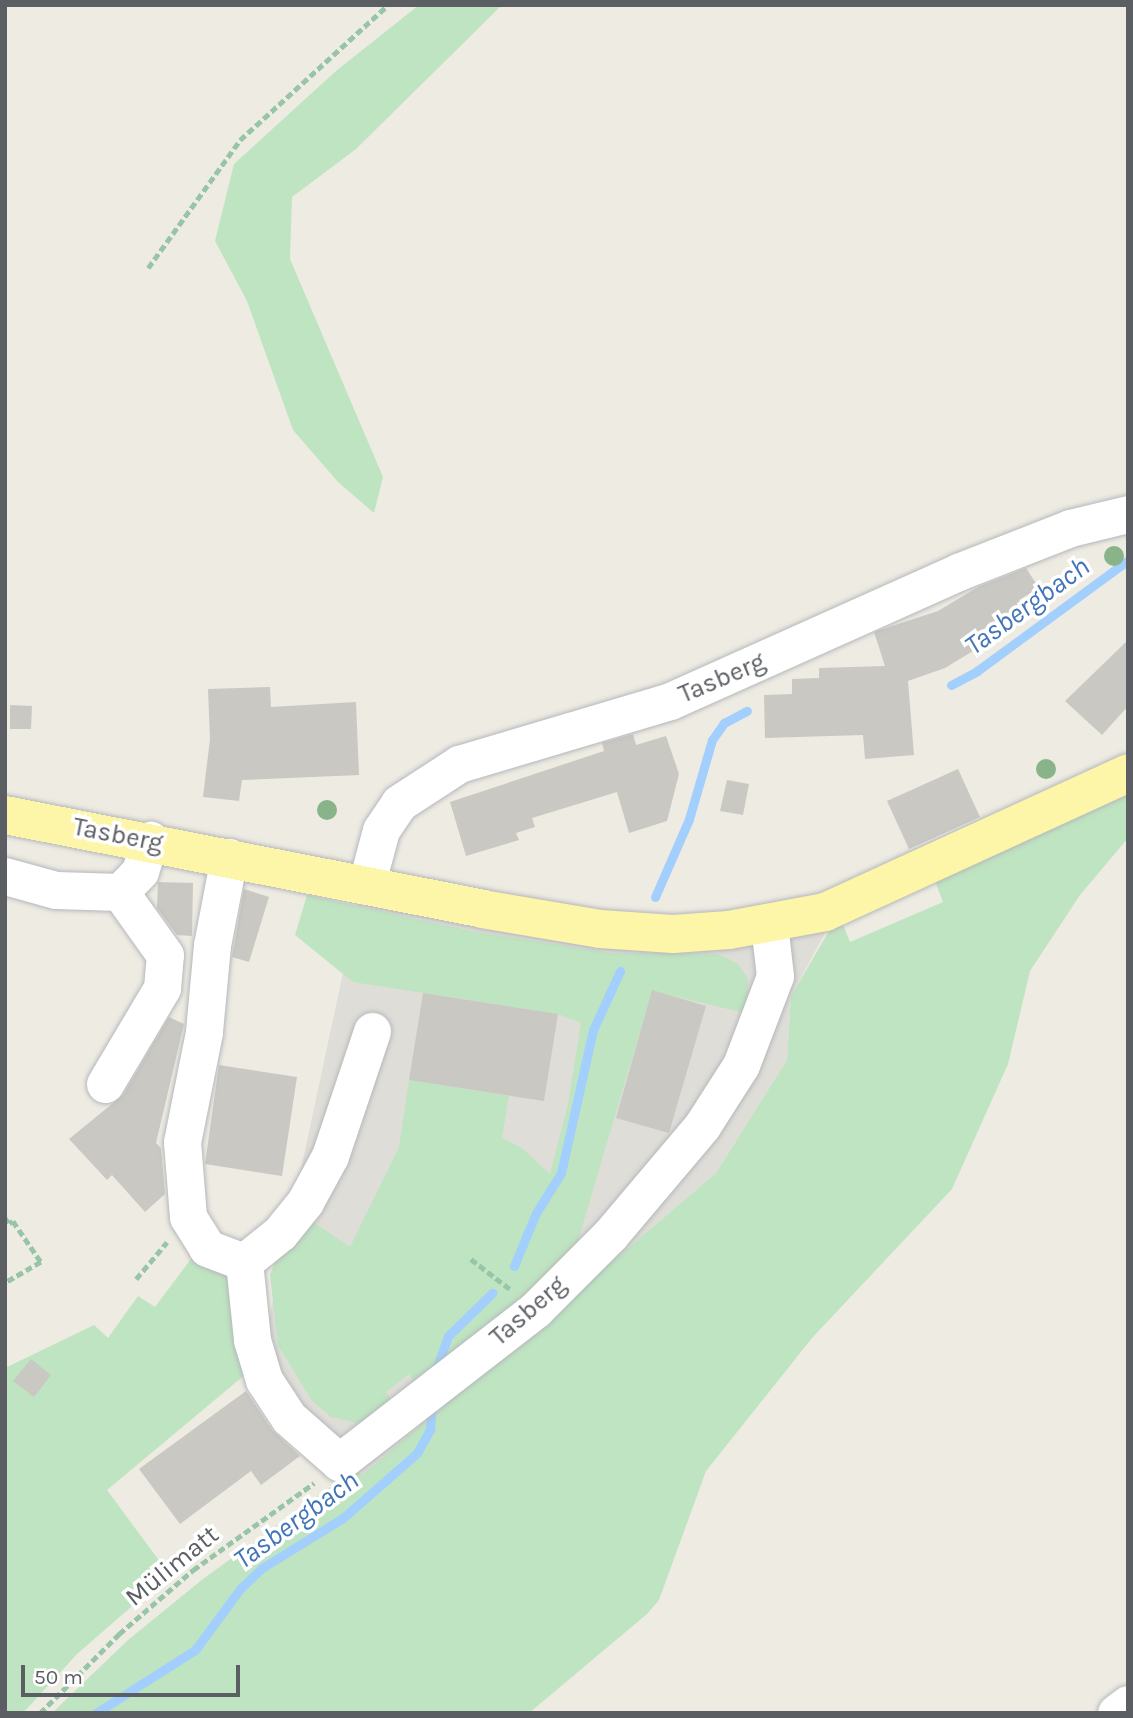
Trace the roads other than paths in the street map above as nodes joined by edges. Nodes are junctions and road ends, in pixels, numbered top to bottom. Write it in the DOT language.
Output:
graph roads {
  1 [pos="1128,514"];
  2 [pos="1128,773"];
  3 [pos="5,815"];
  4 [pos="150,840"];
  5 [pos="229,857"];
  6 [pos="5,876"];
  7 [pos="366,886"];
  8 [pos="120,892"];
  9 [pos="769,924"];
  10 [pos="212,945"];
  11 [pos="165,955"];
  12 [pos="372,1031"];
  13 [pos="105,1084"];
  14 [pos="244,1262"];
  15 [pos="1128,1704"];
  16 [pos="1116,1713"];
  1 -- 7 [label="street, Tasberg"];
  2 -- 9 [label="main road, Tasberg"];
  3 -- 4 [label="main road, Tasberg"];
  4 -- 5 [label="main road, Tasberg"];
  4 -- 8 [label="street"];
  5 -- 7 [label="main road, Tasberg"];
  5 -- 10 [label="street"];
  6 -- 8 [label="street"];
  7 -- 9 [label="main road, Tasberg"];
  8 -- 11 [label="street"];
  9 -- 14 [label="street, Tasberg"];
  10 -- 11 [label="street"];
  10 -- 14 [label="street"];
  11 -- 13 [label="street"];
  12 -- 14 [label="street"];
  15 -- 16 [label="street"];
}
